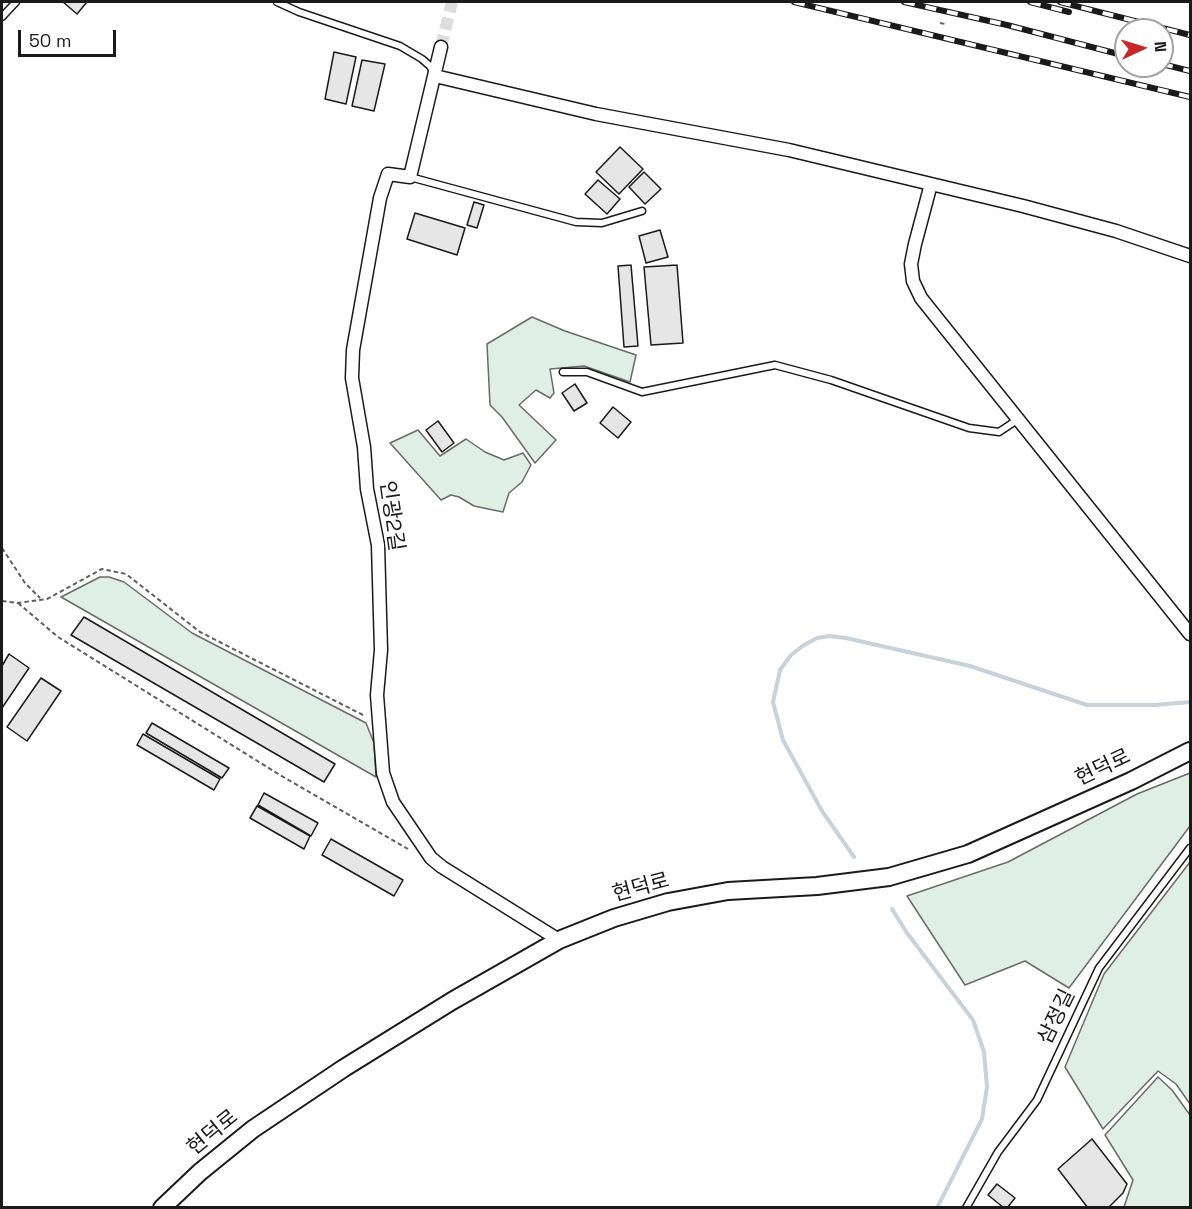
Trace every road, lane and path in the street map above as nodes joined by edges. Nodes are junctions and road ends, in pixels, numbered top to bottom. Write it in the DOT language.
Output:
graph roads {
  1 [pos="16,2"];
  2 [pos="277,2"];
  3 [pos="2,17"];
  4 [pos="940,23"];
  5 [pos="945,24"];
  6 [pos="441,47"];
  7 [pos="435,76"];
  8 [pos="410,177"];
  9 [pos="931,183"];
  10 [pos="642,211"];
  11 [pos="1191,256"];
  12 [pos="563,372"];
  13 [pos="1017,420"];
  14 [pos="2,548"];
  15 [pos="41,600"];
  16 [pos="2,601"];
  17 [pos="18,603"];
  18 [pos="1191,634"];
  19 [pos="379,723"];
  20 [pos="1191,751"];
  21 [pos="1191,848"];
  22 [pos="409,849"];
  23 [pos="559,940"];
  24 [pos="162,1208"];
  25 [pos="966,1208"];
  1 -- 3 [label="lane"];
  2 -- 7 [label="lane"];
  4 -- 5 [label="path"];
  6 -- 7 [label="street"];
  7 -- 8 [label="street"];
  7 -- 9 [label="street"];
  8 -- 10 [label="lane"];
  8 -- 19 [label="street, 인광2길"];
  9 -- 11 [label="street"];
  9 -- 13 [label="street"];
  12 -- 13 [label="lane"];
  13 -- 18 [label="street"];
  14 -- 15 [label="path"];
  15 -- 17 [label="path"];
  15 -- 19 [label="path"];
  16 -- 17 [label="path"];
  17 -- 22 [label="path"];
  19 -- 23 [label="street, 인광2길"];
  20 -- 23 [label="main road, 현덕로"];
  21 -- 25 [label="lane, 삼정길"];
  23 -- 24 [label="main road, 현덕로"];
}
